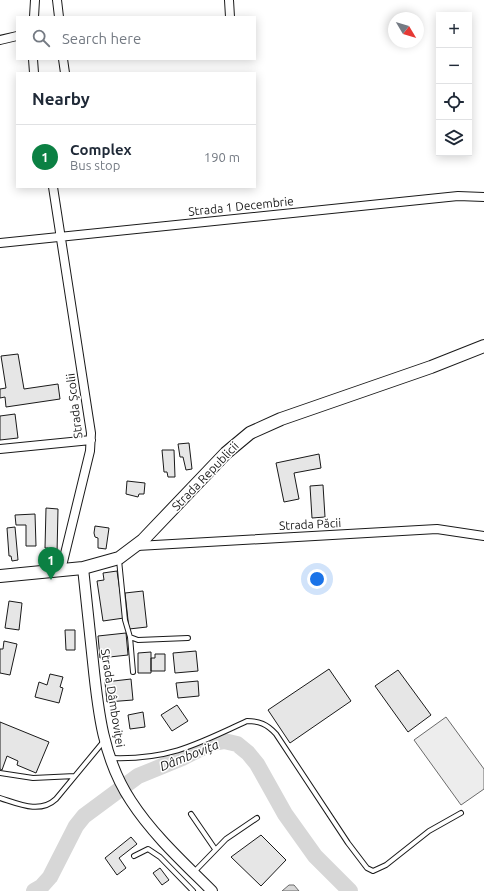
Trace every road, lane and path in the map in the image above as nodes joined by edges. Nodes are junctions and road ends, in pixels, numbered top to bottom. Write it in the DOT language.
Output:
graph roads {
  1 [pos="35,0"];
  2 [pos="57,0"];
  3 [pos="228,0"];
  4 [pos="34,16"];
  5 [pos="58,16"];
  6 [pos="230,16"];
  7 [pos="16,36"];
  8 [pos="0,40"];
  9 [pos="32,60"];
  10 [pos="63,60"];
  11 [pos="34,72"];
  12 [pos="65,72"];
  13 [pos="53,188"];
  14 [pos="484,197"];
  15 [pos="61,237"];
  16 [pos="0,243"];
  17 [pos="484,346"];
  18 [pos="91,440"];
  19 [pos="0,449"];
  20 [pos="484,536"];
  21 [pos="136,546"];
  22 [pos="119,558"];
  23 [pos="83,568"];
  24 [pos="61,570"];
  25 [pos="0,576"];
  26 [pos="130,637"];
  27 [pos="188,638"];
  28 [pos="133,672"];
  29 [pos="104,741"];
  30 [pos="109,759"];
  31 [pos="0,773"];
  32 [pos="75,776"];
  33 [pos="0,798"];
  34 [pos="461,813"];
  35 [pos="191,814"];
  36 [pos="257,818"];
  37 [pos="215,849"];
  38 [pos="134,856"];
  39 [pos="193,872"];
  40 [pos="193,891"];
  41 [pos="212,891"];
  1 -- 4 [label="street"];
  2 -- 5 [label="street"];
  3 -- 6 [label="street"];
  7 -- 8 [label="street"];
  9 -- 11 [label="street"];
  10 -- 12 [label="street"];
  13 -- 15 [label="street, Strada Școlii"];
  14 -- 15 [label="street, Strada 1 Decembrie"];
  15 -- 16 [label="street, Strada 1 Decembrie"];
  15 -- 18 [label="street, Strada Școlii"];
  17 -- 21 [label="main road, Strada Republicii"];
  18 -- 19 [label="street"];
  18 -- 24 [label="street, Strada Școlii"];
  20 -- 21 [label="street, Strada Păcii"];
  21 -- 22 [label="main road, Strada Republicii"];
  22 -- 23 [label="main road, Strada Republicii"];
  22 -- 26 [label="lane"];
  23 -- 24 [label="main road, Strada Republicii"];
  23 -- 29 [label="street, Strada Dâmboviței"];
  24 -- 25 [label="main road, Strada Republicii"];
  26 -- 27 [label="lane"];
  26 -- 28 [label="lane"];
  29 -- 30 [label="street, Strada Dâmboviței"];
  29 -- 32 [label="lane"];
  30 -- 34 [label="lane"];
  30 -- 39 [label="street, Strada Dâmboviței"];
  31 -- 32 [label="lane"];
  32 -- 33 [label="lane"];
  35 -- 37 [label="lane"];
  36 -- 37 [label="lane"];
  37 -- 39 [label="lane"];
  38 -- 40 [label="lane"];
  39 -- 41 [label="street, Strada Dâmboviței"];
}
